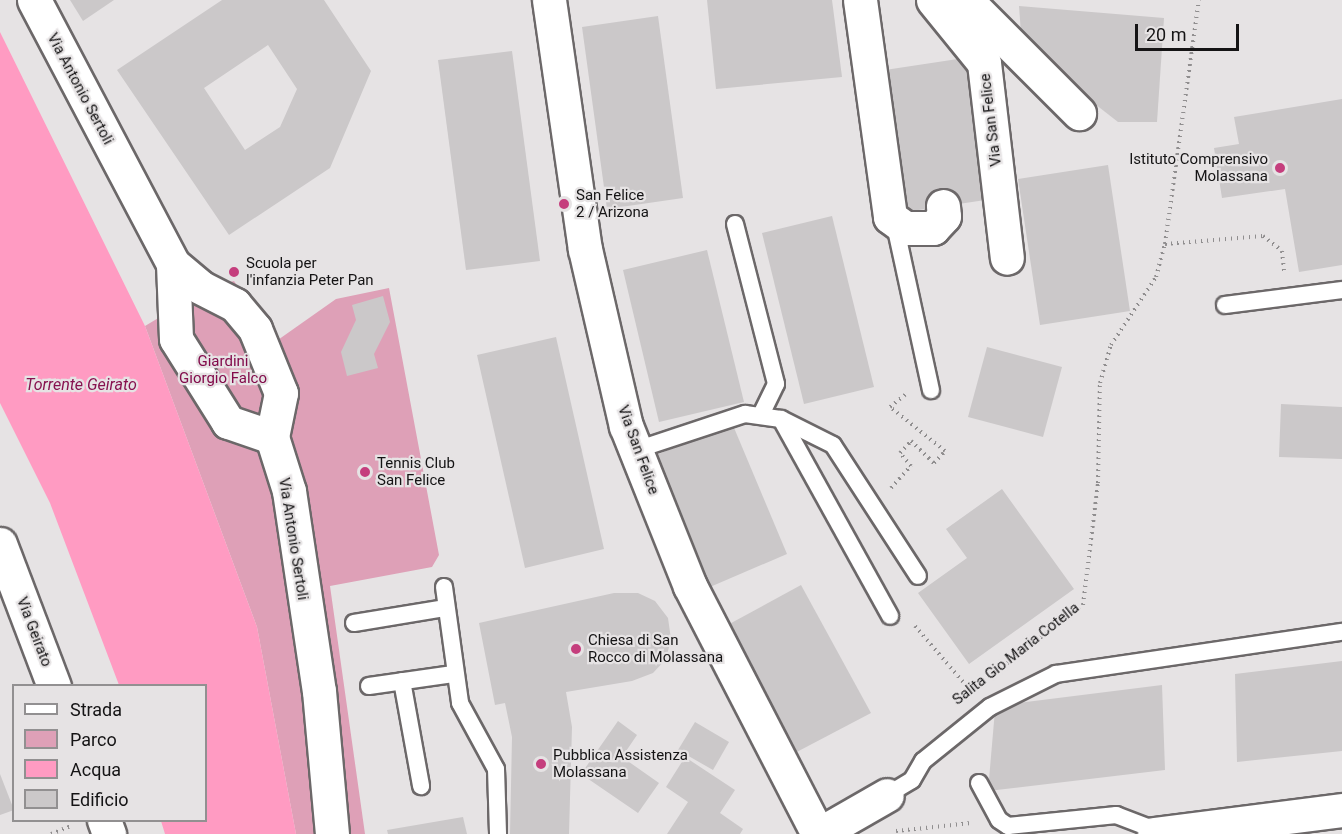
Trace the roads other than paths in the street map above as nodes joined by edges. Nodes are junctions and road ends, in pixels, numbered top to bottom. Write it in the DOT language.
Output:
graph roads {
  1 [pos="34,0"];
  2 [pos="549,0"];
  3 [pos="860,0"];
  4 [pos="933,0"];
  5 [pos="966,0"];
  6 [pos="1079,113"];
  7 [pos="943,206"];
  8 [pos="735,224"];
  9 [pos="895,225"];
  10 [pos="1008,258"];
  11 [pos="173,264"];
  12 [pos="1342,290"];
  13 [pos="1225,305"];
  14 [pos="929,382"];
  15 [pos="762,413"];
  16 [pos="780,419"];
  17 [pos="272,437"];
  18 [pos="636,450"];
  19 [pos="0,544"];
  20 [pos="918,576"];
  21 [pos="444,587"];
  22 [pos="446,608"];
  23 [pos="890,616"];
  24 [pos="354,623"];
  25 [pos="1342,632"];
  26 [pos="453,674"];
  27 [pos="402,681"];
  28 [pos="53,684"];
  29 [pos="369,686"];
  30 [pos="979,783"];
  31 [pos="421,786"];
  32 [pos="887,795"];
  33 [pos="1342,810"];
  34 [pos="1155,832"];
  35 [pos="332,834"];
  36 [pos="498,834"];
  37 [pos="819,834"];
  1 -- 11 [label="street, Via Antonio Sertoli"];
  2 -- 18 [label="street, Via San Felice"];
  3 -- 9 [label="street"];
  4 -- 10 [label="street, Via San Felice"];
  5 -- 6 [label="street"];
  7 -- 9 [label="street"];
  8 -- 15 [label="lane"];
  9 -- 14 [label="lane"];
  11 -- 17 [label="street, Via Antonio Sertoli"];
  11 -- 17 [label="street"];
  12 -- 13 [label="lane"];
  15 -- 16 [label="lane"];
  15 -- 18 [label="lane"];
  16 -- 20 [label="lane"];
  16 -- 23 [label="lane"];
  17 -- 35 [label="street, Via Antonio Sertoli"];
  18 -- 37 [label="street, Via San Felice"];
  19 -- 28 [label="street, Via Geirato"];
  21 -- 22 [label="lane"];
  22 -- 24 [label="lane"];
  22 -- 26 [label="lane"];
  25 -- 32 [label="lane"];
  26 -- 27 [label="lane"];
  26 -- 36 [label="lane"];
  27 -- 29 [label="lane"];
  27 -- 31 [label="lane"];
  30 -- 34 [label="lane"];
  32 -- 37 [label="street"];
  33 -- 34 [label="street"];
}
